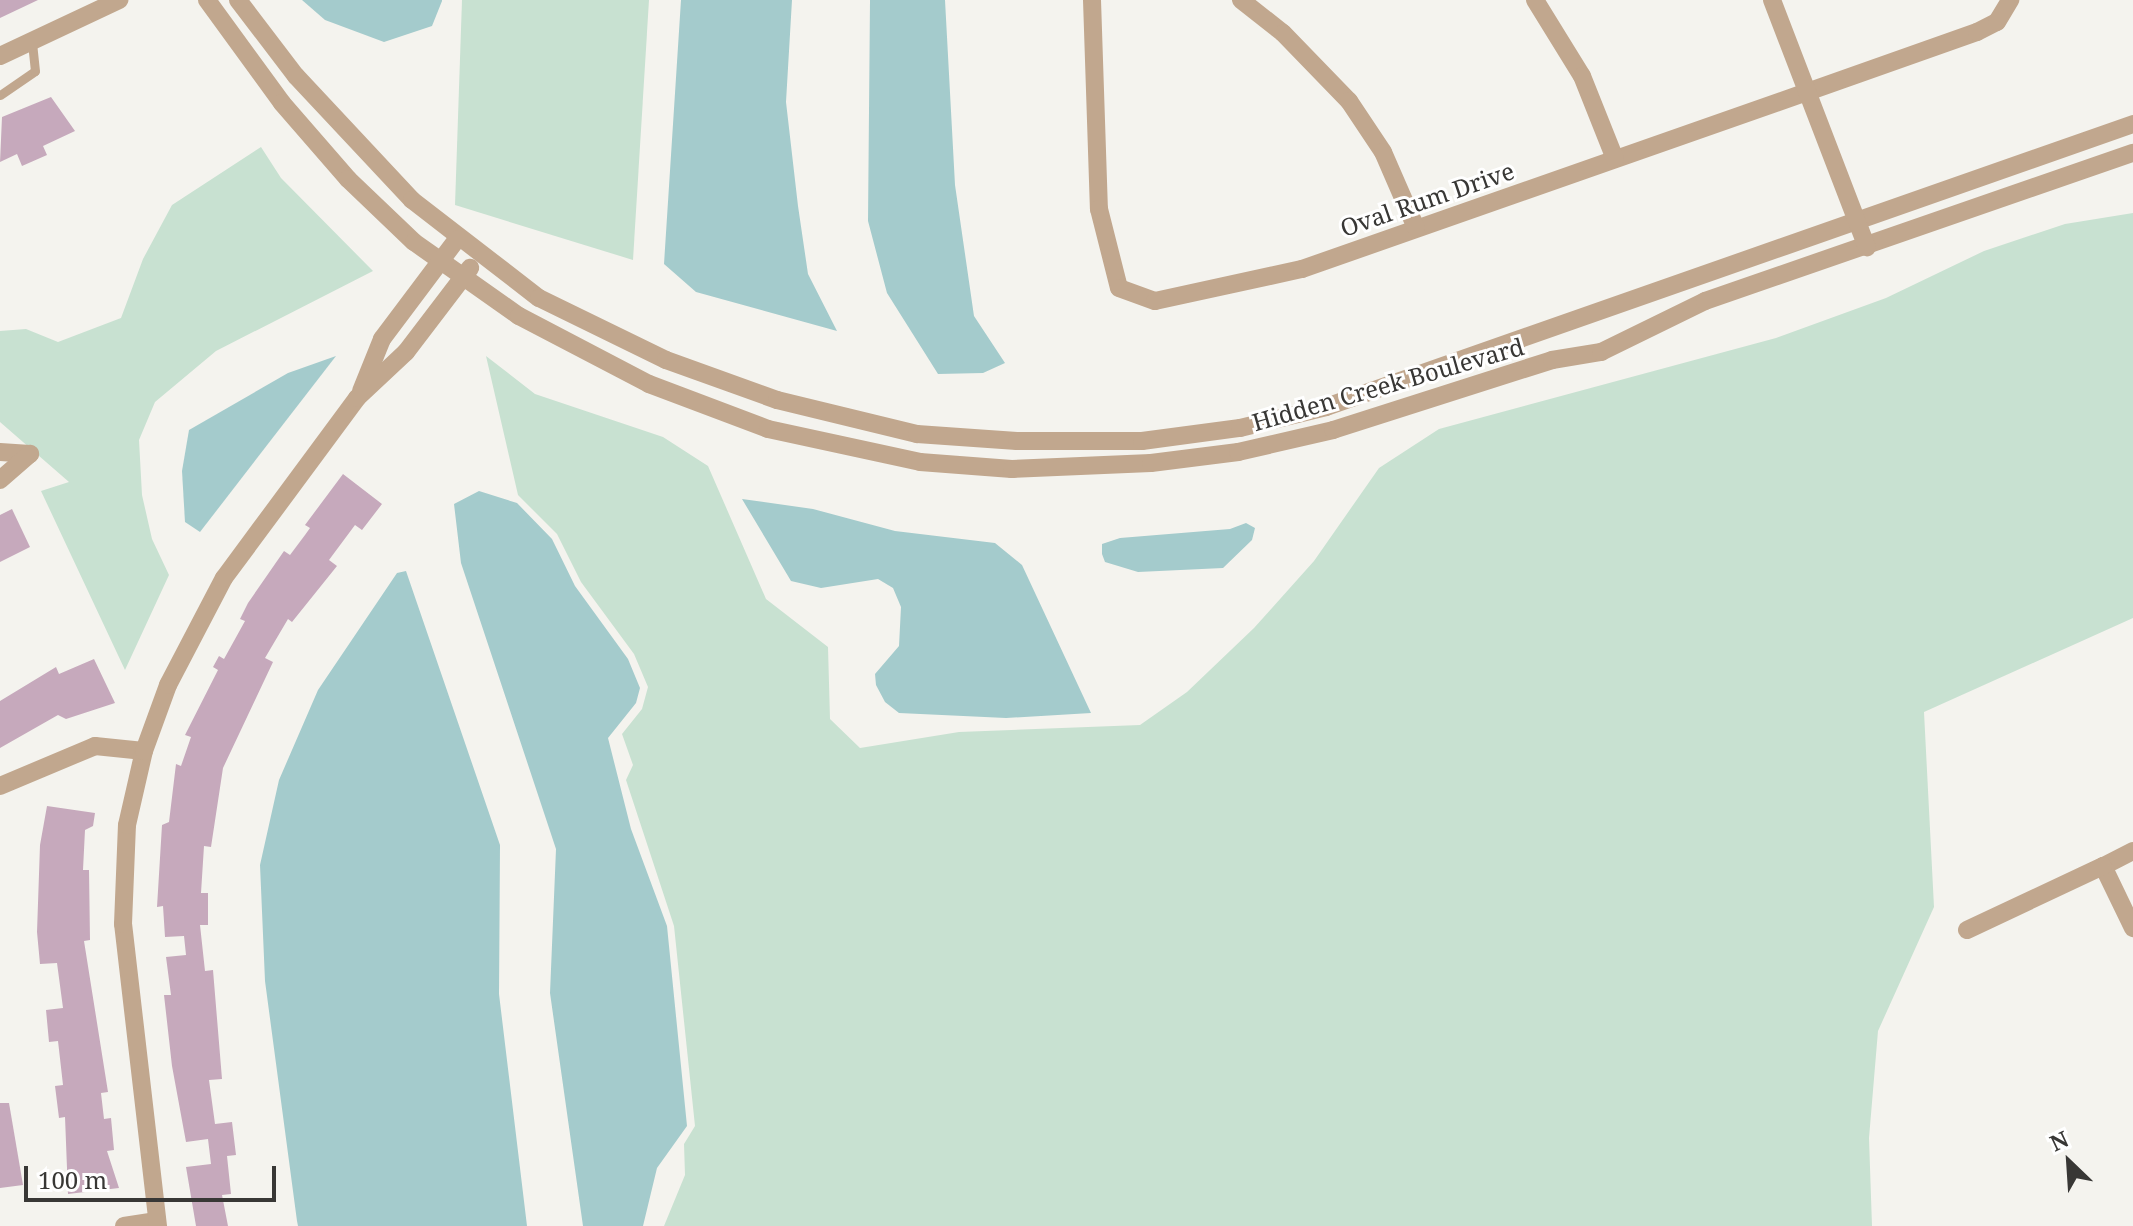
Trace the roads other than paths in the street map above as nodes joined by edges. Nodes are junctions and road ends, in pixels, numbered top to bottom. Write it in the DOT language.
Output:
graph roads {
  1 [pos="119,0"];
  2 [pos="207,0"];
  3 [pos="238,0"];
  4 [pos="1092,0"];
  5 [pos="1241,0"];
  6 [pos="1535,0"];
  7 [pos="1772,0"];
  8 [pos="2010,0"];
  9 [pos="32,41"];
  10 [pos="0,56"];
  11 [pos="1810,91"];
  12 [pos="0,95"];
  13 [pos="2133,124"];
  14 [pos="2133,153"];
  15 [pos="1615,159"];
  16 [pos="1856,218"];
  17 [pos="1416,228"];
  18 [pos="457,239"];
  19 [pos="1867,247"];
  20 [pos="479,256"];
  21 [pos="440,262"];
  22 [pos="462,277"];
  23 [pos="357,398"];
  24 [pos="0,452"];
  25 [pos="0,480"];
  26 [pos="144,751"];
  27 [pos="0,786"];
  28 [pos="2133,851"];
  29 [pos="2103,866"];
  30 [pos="2133,928"];
  31 [pos="1967,930"];
  32 [pos="158,1224"];
  33 [pos="124,1226"];
  1 -- 9 [label="street"];
  2 -- 21 [label="street, Hidden Creek Boulevard"];
  3 -- 18 [label="street, Hidden Creek Boulevard"];
  4 -- 17 [label="street, Oval Rum Drive"];
  5 -- 17 [label="street"];
  6 -- 15 [label="street"];
  7 -- 11 [label="street"];
  8 -- 11 [label="street, Oval Rum Drive"];
  9 -- 10 [label="street"];
  9 -- 12 [label="lane"];
  11 -- 15 [label="street, Oval Rum Drive"];
  11 -- 16 [label="street"];
  13 -- 16 [label="street, Hidden Creek Boulevard"];
  14 -- 19 [label="street, Hidden Creek Boulevard"];
  15 -- 17 [label="street, Oval Rum Drive"];
  16 -- 19 [label="street"];
  16 -- 20 [label="street, Hidden Creek Boulevard"];
  18 -- 20 [label="street, Hidden Creek Boulevard"];
  18 -- 21 [label="street"];
  19 -- 22 [label="street, Hidden Creek Boulevard"];
  20 -- 22 [label="street"];
  21 -- 22 [label="street, Hidden Creek Boulevard"];
  21 -- 23 [label="street"];
  22 -- 23 [label="street"];
  23 -- 26 [label="street"];
  24 -- 25 [label="street"];
  26 -- 27 [label="street"];
  26 -- 32 [label="street"];
  28 -- 29 [label="street"];
  29 -- 30 [label="street"];
  29 -- 31 [label="street"];
  32 -- 33 [label="street"];
}
